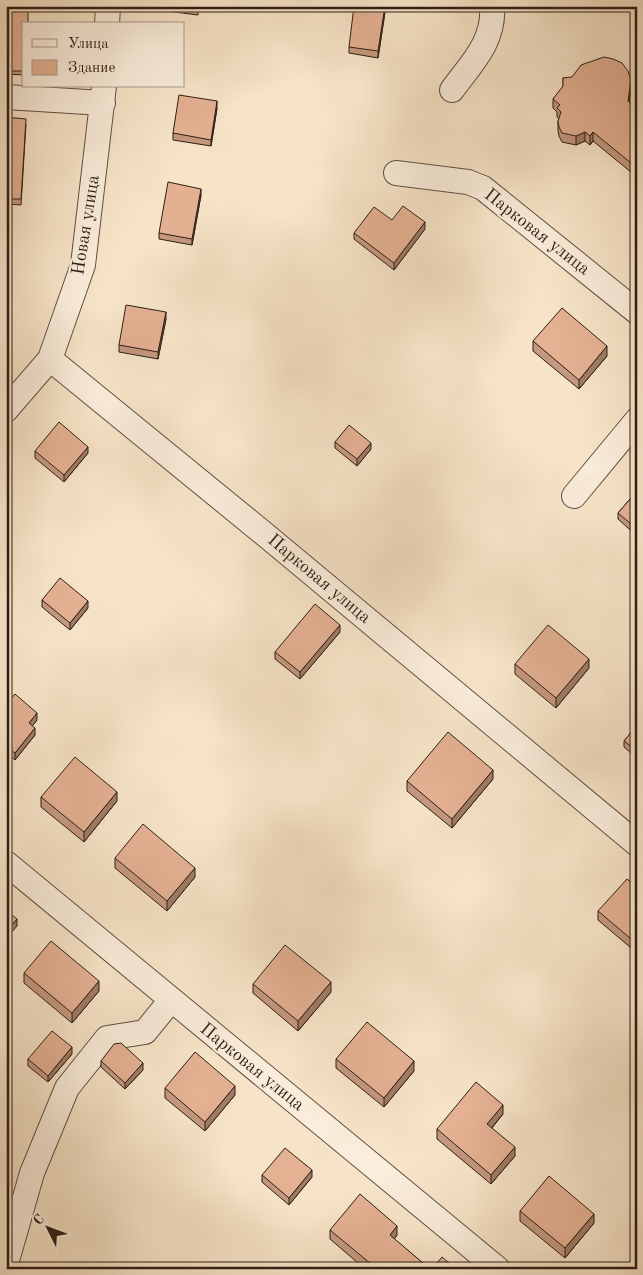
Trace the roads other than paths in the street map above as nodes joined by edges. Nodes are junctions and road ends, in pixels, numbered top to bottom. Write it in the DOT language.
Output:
graph roads {
  1 [pos="108,6"];
  2 [pos="492,6"];
  3 [pos="107,22"];
  4 [pos="452,90"];
  5 [pos="104,95"];
  6 [pos="6,97"];
  7 [pos="396,173"];
  8 [pos="637,312"];
  9 [pos="50,359"];
  10 [pos="6,410"];
  11 [pos="637,420"];
  12 [pos="574,496"];
  13 [pos="637,844"];
  14 [pos="6,863"];
  15 [pos="171,1000"];
  16 [pos="6,1264"];
  17 [pos="498,1269"];
  1 -- 3 [label="street"];
  2 -- 4 [label="street"];
  5 -- 6 [label="street"];
  5 -- 9 [label="street, Новая улица"];
  7 -- 8 [label="street, Парковая улица"];
  9 -- 10 [label="street"];
  9 -- 13 [label="street, Парковая улица"];
  11 -- 12 [label="street"];
  14 -- 15 [label="street, Парковая улица"];
  15 -- 16 [label="street"];
  15 -- 17 [label="street, Парковая улица"];
}
